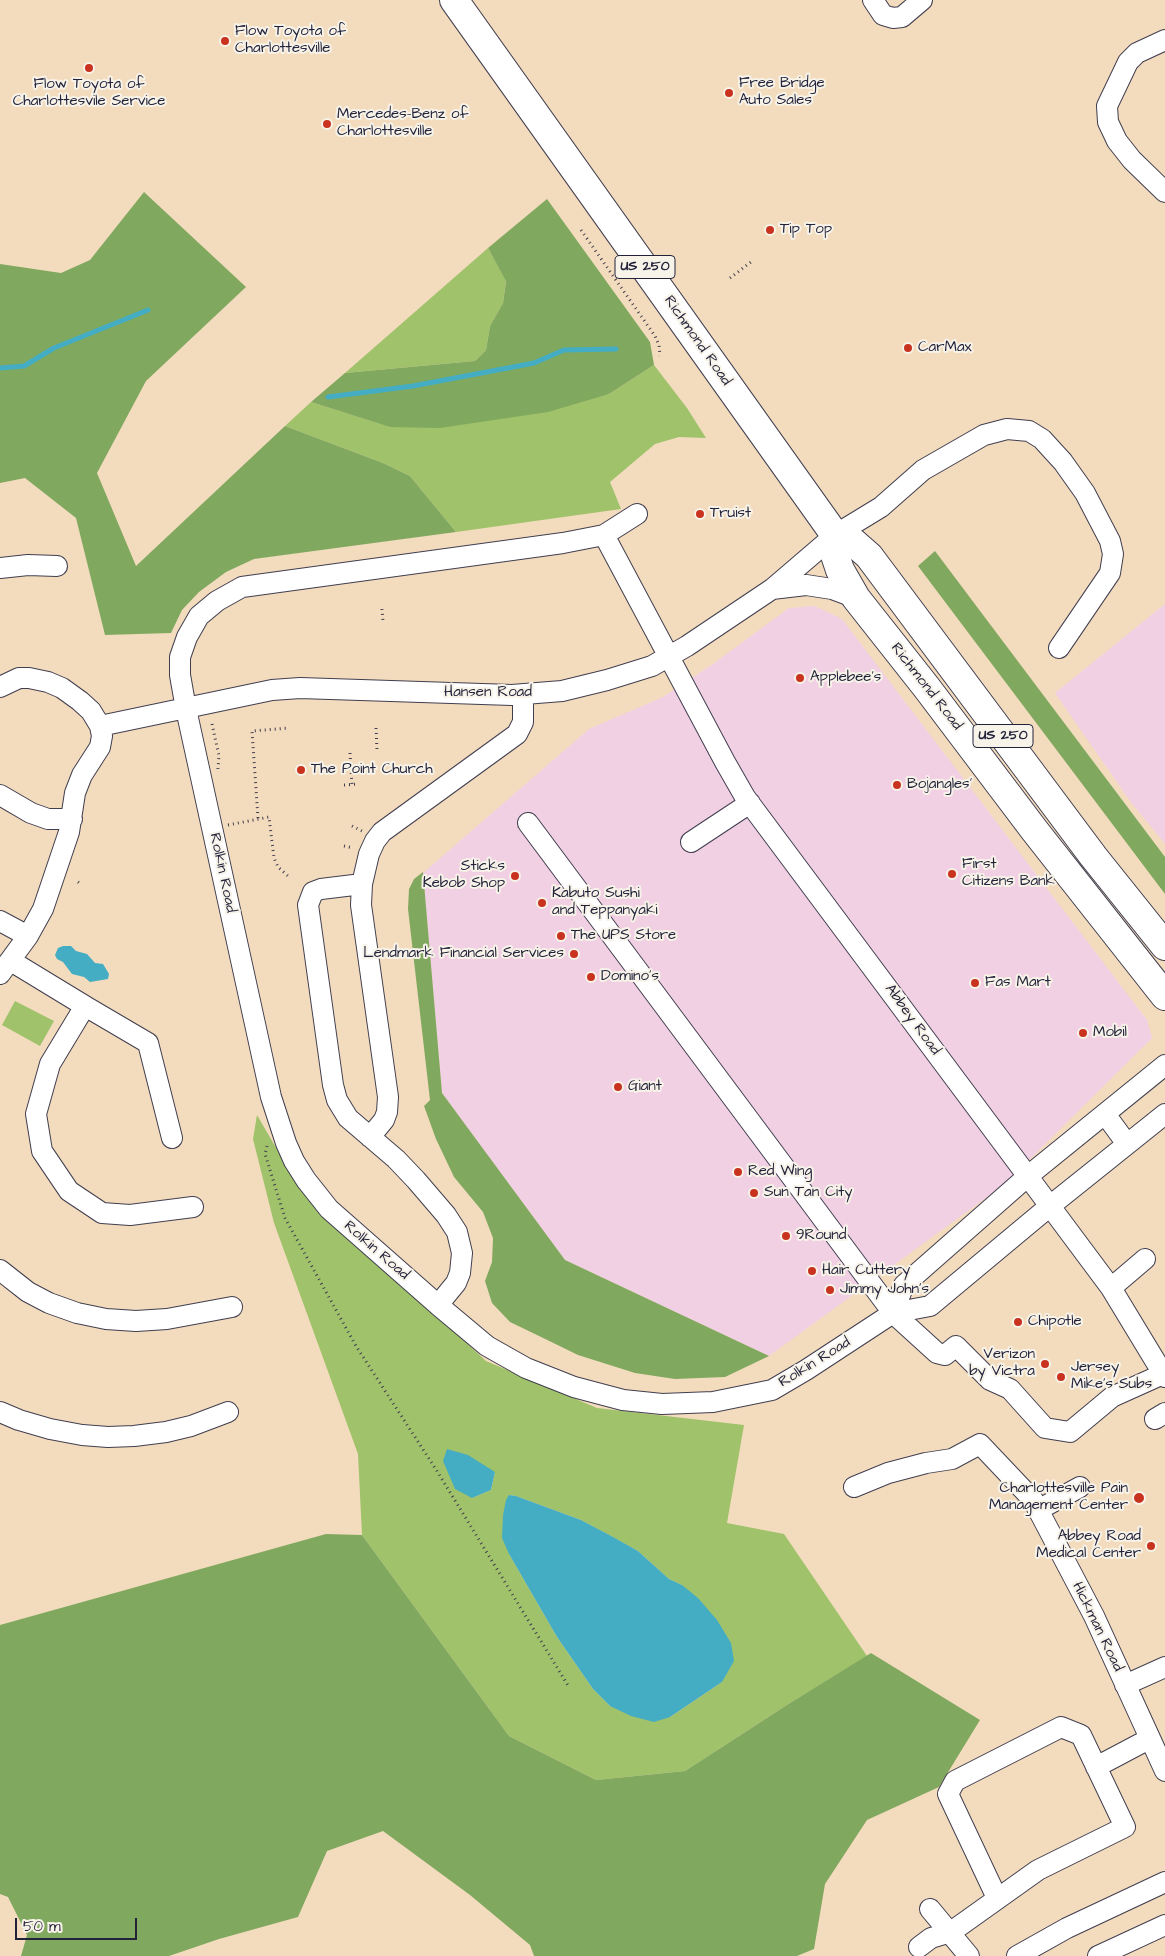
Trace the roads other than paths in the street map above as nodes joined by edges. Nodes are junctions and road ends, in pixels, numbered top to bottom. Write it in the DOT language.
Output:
graph roads {
  1 [pos="454,0"];
  2 [pos="873,0"];
  3 [pos="922,0"];
  4 [pos="1165,40"];
  5 [pos="1165,192"];
  6 [pos="637,514"];
  7 [pos="604,535"];
  8 [pos="835,536"];
  9 [pos="57,566"];
  10 [pos="0,568"];
  11 [pos="772,589"];
  12 [pos="856,598"];
  13 [pos="1059,648"];
  14 [pos="669,657"];
  15 [pos="0,687"];
  16 [pos="523,694"];
  17 [pos="186,709"];
  18 [pos="100,726"];
  19 [pos="0,795"];
  20 [pos="750,803"];
  21 [pos="72,819"];
  22 [pos="528,823"];
  23 [pos="691,842"];
  24 [pos="362,884"];
  25 [pos="0,921"];
  26 [pos="28,936"];
  27 [pos="1165,946"];
  28 [pos="5,967"];
  29 [pos="1165,996"];
  30 [pos="85,1006"];
  31 [pos="1165,1065"];
  32 [pos="1105,1114"];
  33 [pos="1165,1114"];
  34 [pos="370,1137"];
  35 [pos="172,1138"];
  36 [pos="1127,1144"];
  37 [pos="1028,1176"];
  38 [pos="1050,1206"];
  39 [pos="193,1207"];
  40 [pos="1145,1259"];
  41 [pos="0,1270"];
  42 [pos="1111,1288"];
  43 [pos="438,1305"];
  44 [pos="232,1307"];
  45 [pos="893,1312"];
  46 [pos="1164,1375"];
  47 [pos="0,1412"];
  48 [pos="228,1412"];
  49 [pos="854,1487"];
  50 [pos="1080,1487"];
  51 [pos="1038,1510"];
  52 [pos="1165,1667"];
  53 [pos="1125,1685"];
  54 [pos="1149,1739"];
  55 [pos="1096,1767"];
  56 [pos="1165,1771"];
  57 [pos="1165,1882"];
  58 [pos="997,1898"];
  59 [pos="930,1909"];
  60 [pos="1165,1925"];
  61 [pos="951,1932"];
  62 [pos="919,1947"];
  63 [pos="969,1956"];
  64 [pos="1017,1956"];
  65 [pos="1098,1956"];
  1 -- 8 [label="highway, Richmond Road / US 250"];
  2 -- 3 [label="street"];
  4 -- 5 [label="street"];
  6 -- 7 [label="street"];
  7 -- 14 [label="street, Abbey Road"];
  7 -- 17 [label="street, Rolkin Road"];
  8 -- 11 [label="street, Hansen Road"];
  8 -- 12 [label="highway, Richmond Road / US 250"];
  8 -- 13 [label="street, Hansen Road"];
  8 -- 27 [label="highway, Richmond Road / US 250"];
  9 -- 10 [label="street"];
  11 -- 12 [label="street"];
  11 -- 14 [label="street, Hansen Road"];
  12 -- 29 [label="highway, Richmond Road / US 250"];
  14 -- 16 [label="street, Hansen Road"];
  14 -- 20 [label="street, Abbey Road"];
  15 -- 18 [label="street"];
  16 -- 17 [label="street, Hansen Road"];
  16 -- 24 [label="street"];
  17 -- 18 [label="street, Hansen Road"];
  17 -- 43 [label="street, Rolkin Road"];
  18 -- 21 [label="street"];
  19 -- 21 [label="street"];
  20 -- 23 [label="street"];
  20 -- 37 [label="street, Abbey Road"];
  21 -- 26 [label="street"];
  22 -- 45 [label="street"];
  24 -- 34 [label="street"];
  24 -- 34 [label="street"];
  25 -- 26 [label="street"];
  26 -- 28 [label="street"];
  28 -- 30 [label="street"];
  30 -- 35 [label="street"];
  30 -- 39 [label="street"];
  31 -- 32 [label="street"];
  32 -- 36 [label="street"];
  32 -- 37 [label="street"];
  33 -- 36 [label="street, Rolkin Road"];
  34 -- 43 [label="street"];
  36 -- 38 [label="street, Rolkin Road"];
  37 -- 38 [label="street, Abbey Road"];
  37 -- 45 [label="street"];
  38 -- 42 [label="street, Abbey Road"];
  38 -- 45 [label="street, Rolkin Road"];
  40 -- 42 [label="street"];
  41 -- 44 [label="street"];
  42 -- 46 [label="street, Abbey Road"];
  43 -- 45 [label="street, Rolkin Road"];
  45 -- 46 [label="street"];
  47 -- 48 [label="street"];
  49 -- 51 [label="street, Hickman Road"];
  50 -- 51 [label="street"];
  51 -- 53 [label="street, Hickman Road"];
  52 -- 53 [label="street"];
  53 -- 54 [label="street, Hickman Road"];
  54 -- 55 [label="street"];
  54 -- 56 [label="street, Hickman Road"];
  55 -- 58 [label="street"];
  55 -- 58 [label="street"];
  57 -- 64 [label="street"];
  58 -- 61 [label="street"];
  59 -- 61 [label="street"];
  60 -- 65 [label="street"];
  61 -- 62 [label="street"];
  61 -- 63 [label="street"];
}
